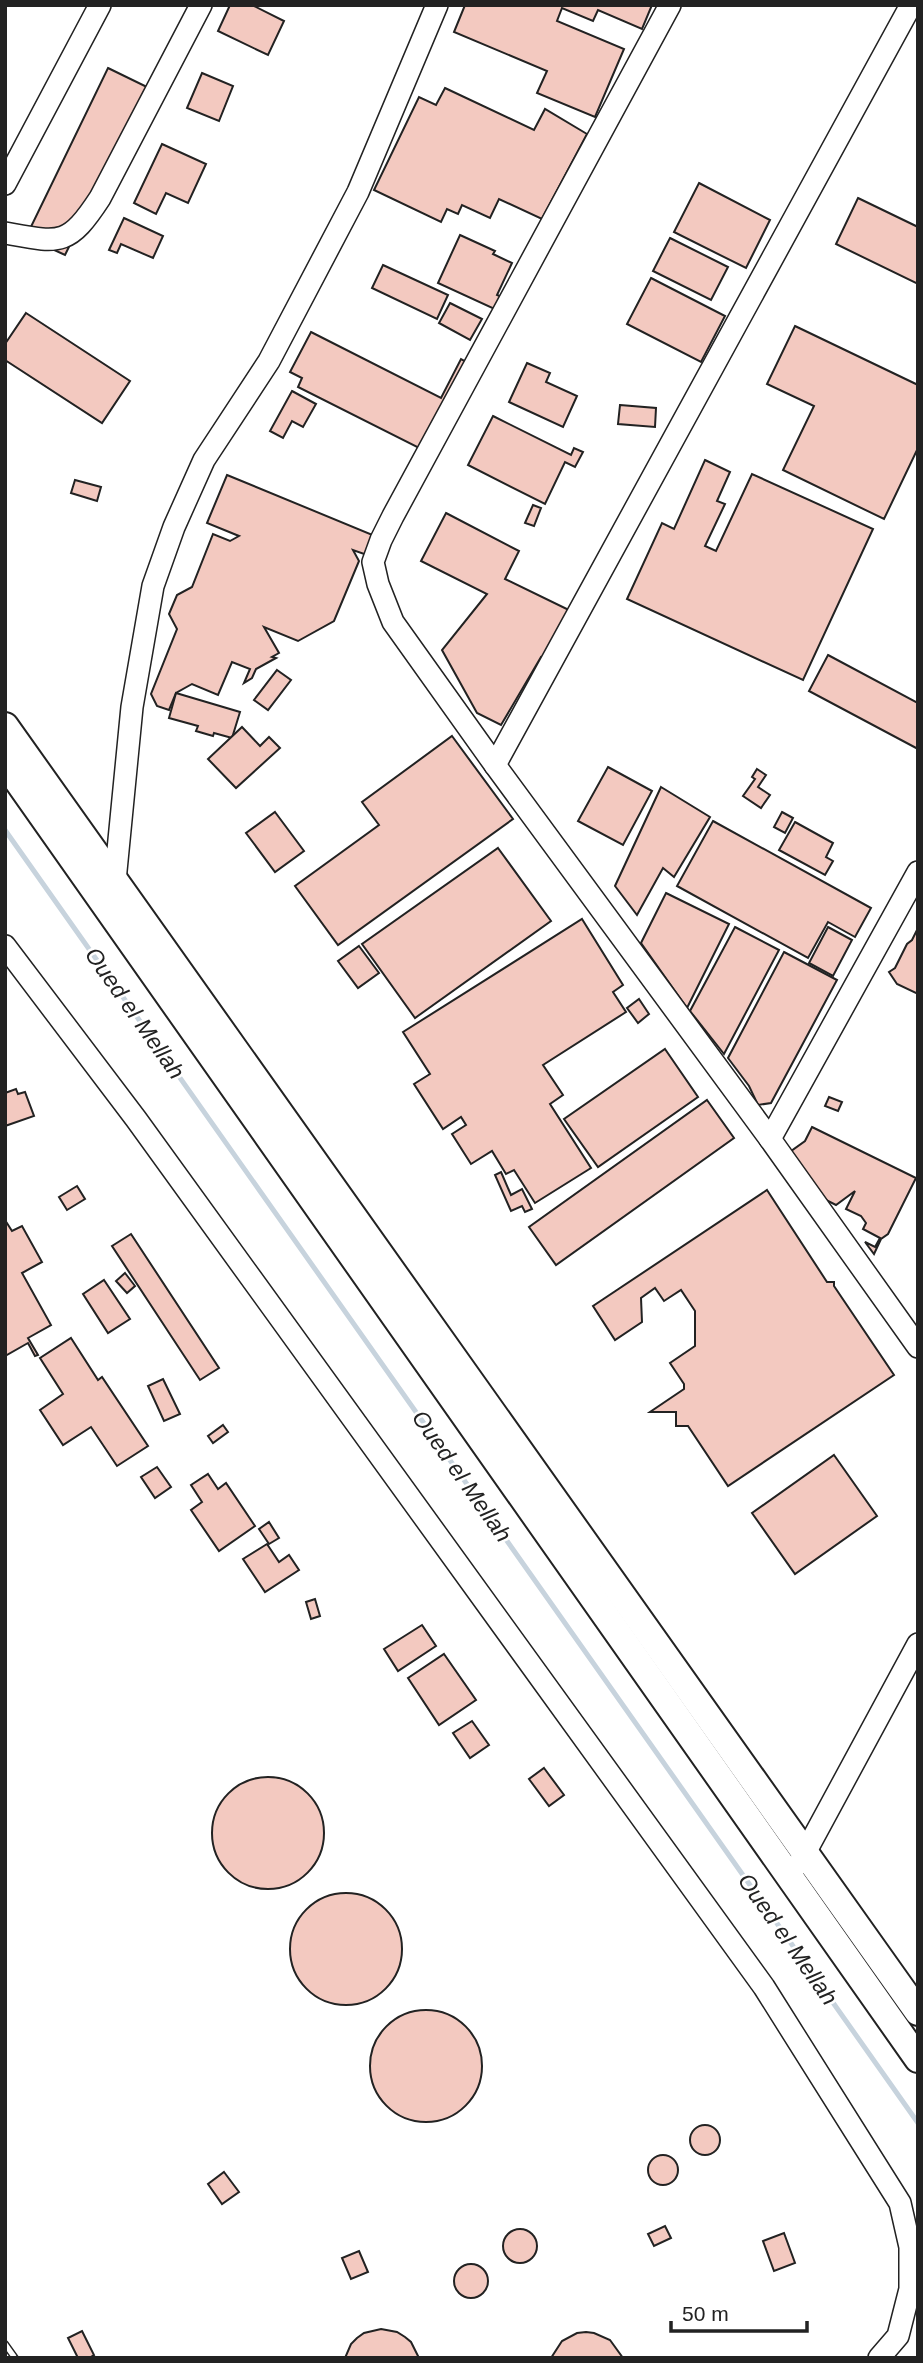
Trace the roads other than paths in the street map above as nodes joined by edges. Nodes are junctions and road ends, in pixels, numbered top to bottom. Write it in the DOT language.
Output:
graph roads {
  1 [pos="100,5"];
  2 [pos="201,5"];
  3 [pos="437,5"];
  4 [pos="670,5"];
  5 [pos="911,5"];
  6 [pos="5,184"];
  7 [pos="5,233"];
  8 [pos="5,726"];
  9 [pos="5,763"];
  10 [pos="495,765"];
  11 [pos="918,873"];
  12 [pos="115,881"];
  13 [pos="5,946"];
  14 [pos="770,1139"];
  15 [pos="918,1347"];
  16 [pos="918,1644"];
  17 [pos="806,1853"];
  18 [pos="790,1876"];
  19 [pos="918,2012"];
  20 [pos="918,2059"];
  21 [pos="879,2358"];
  1 -- 6 [label="street"];
  2 -- 7 [label="street"];
  3 -- 12 [label="street"];
  4 -- 10 [label="street"];
  5 -- 10 [label="street"];
  8 -- 12 [label="main road"];
  9 -- 18 [label="main road"];
  10 -- 14 [label="street"];
  11 -- 14 [label="street"];
  12 -- 17 [label="main road"];
  13 -- 21 [label="street"];
  14 -- 15 [label="street"];
  16 -- 17 [label="street"];
  17 -- 18 [label="street"];
  17 -- 19 [label="main road"];
  18 -- 20 [label="main road"];
}
